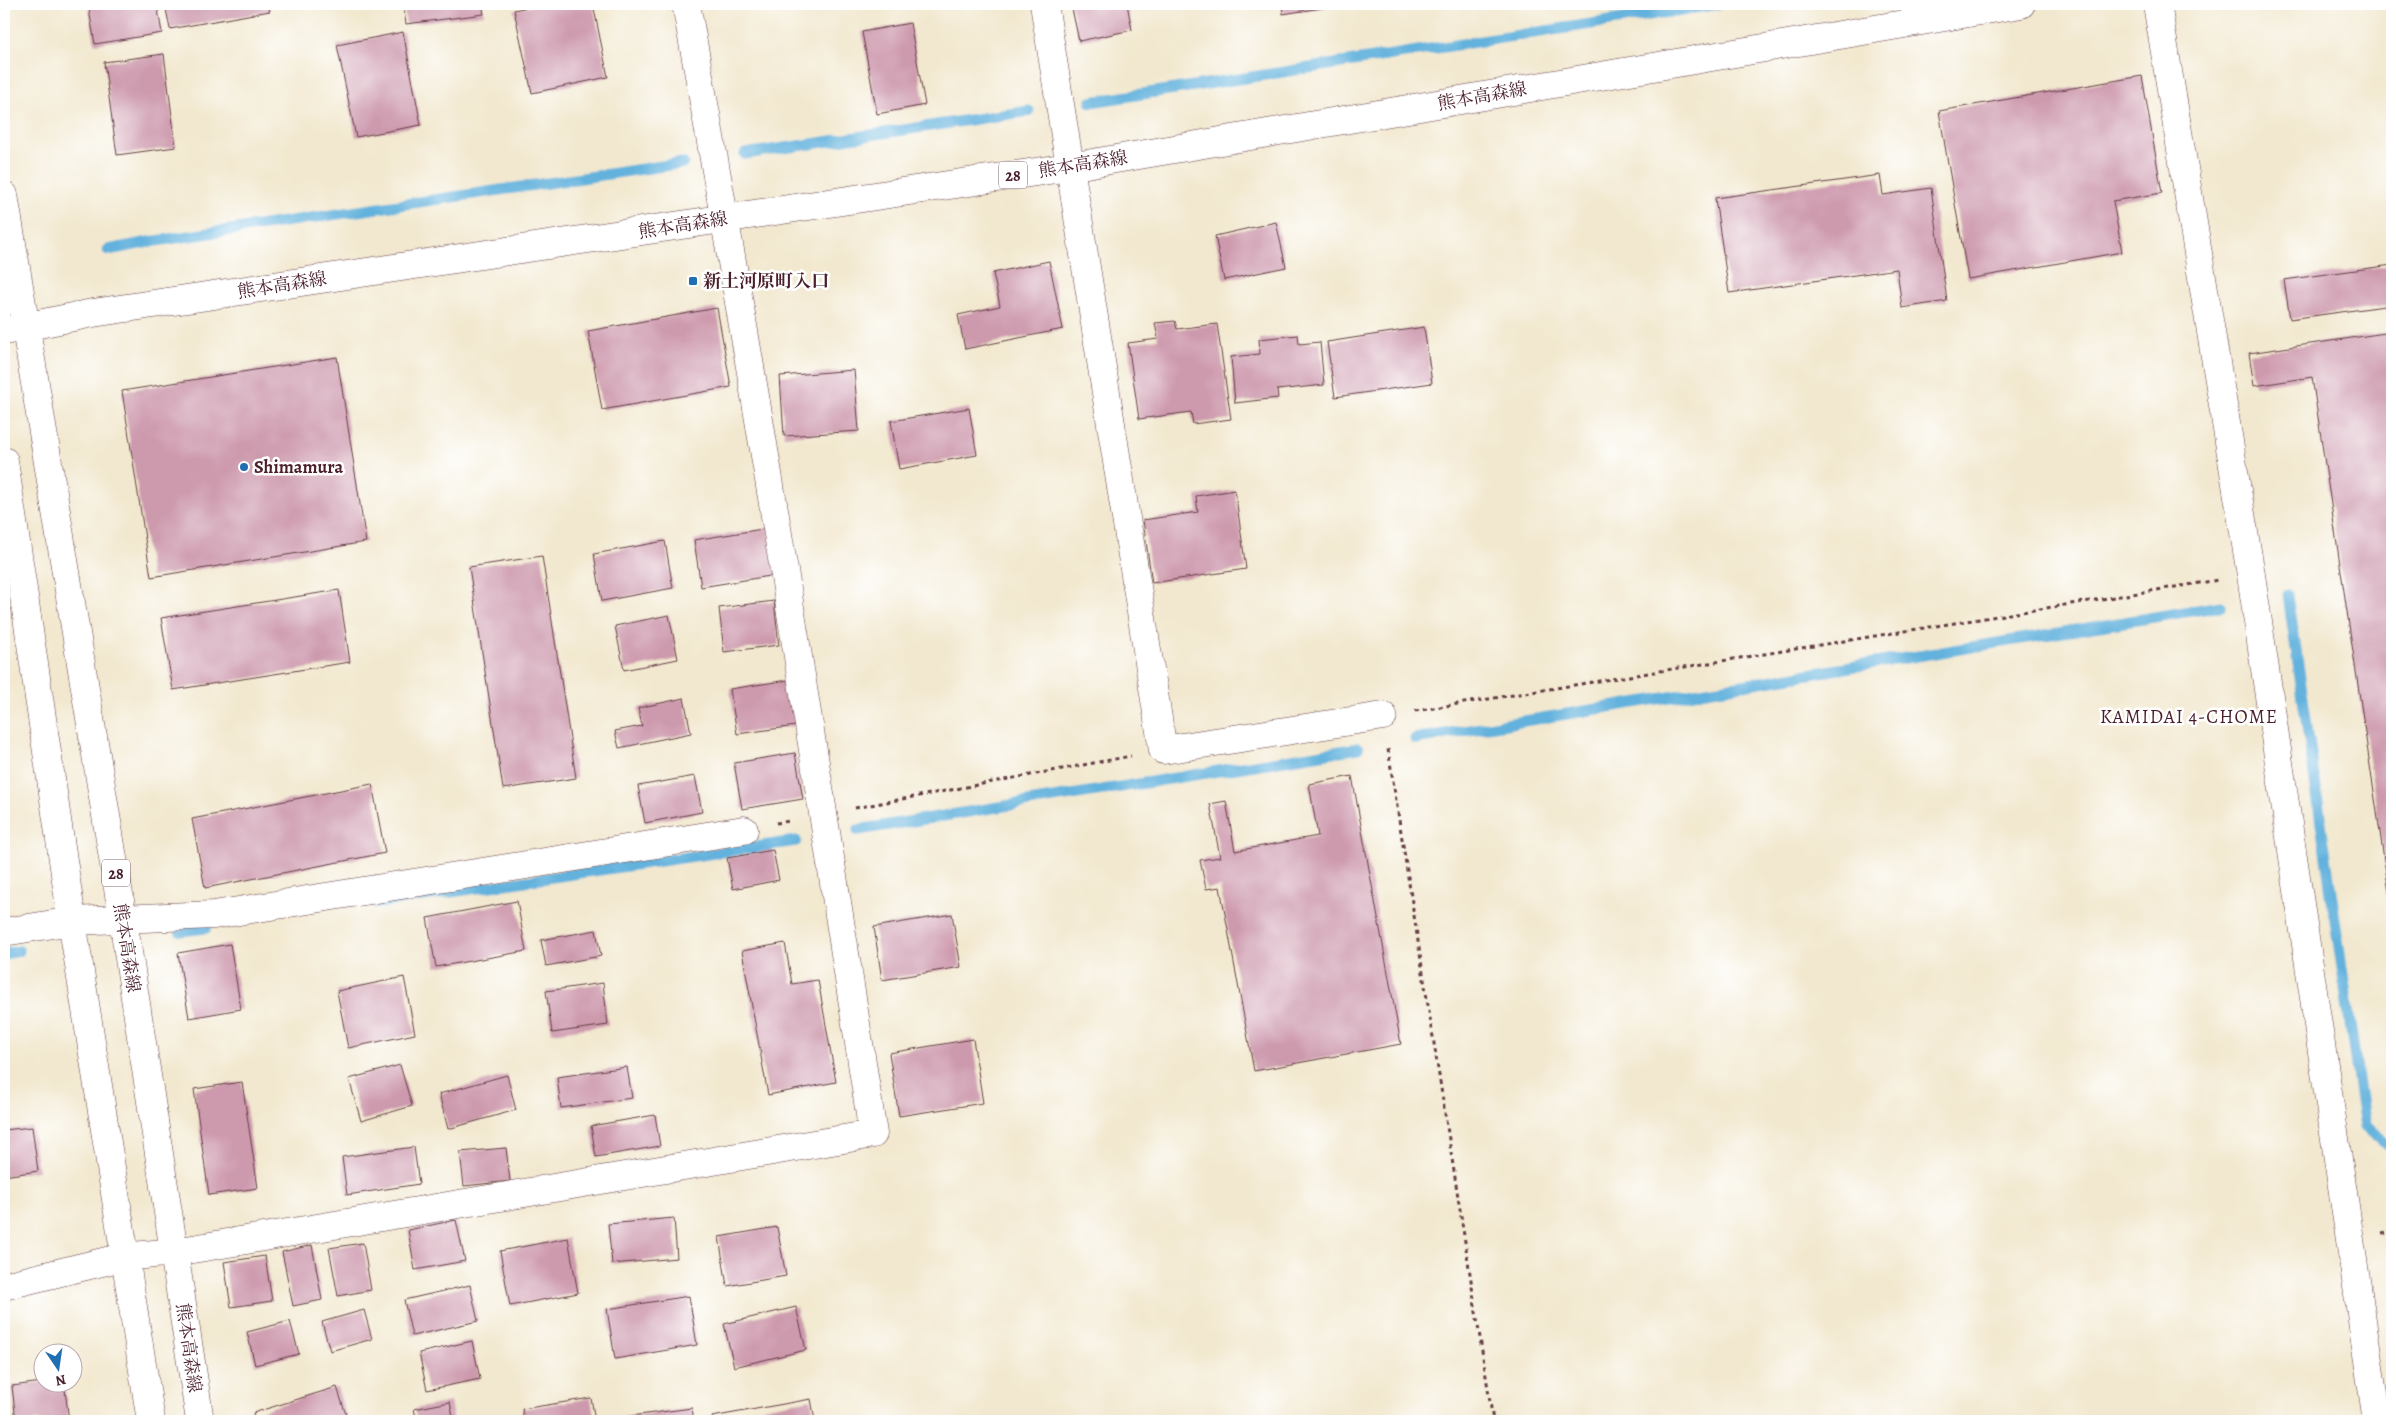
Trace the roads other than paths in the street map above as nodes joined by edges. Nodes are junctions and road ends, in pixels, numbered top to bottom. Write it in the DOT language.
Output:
graph roads {
  1 [pos="686,4"];
  2 [pos="1044,4"];
  3 [pos="2021,4"];
  4 [pos="2157,4"];
  5 [pos="1069,167"];
  6 [pos="4,195"];
  7 [pos="725,218"];
  8 [pos="14,329"];
  9 [pos="4,461"];
  10 [pos="1383,716"];
  11 [pos="744,830"];
  12 [pos="123,919"];
  13 [pos="72,921"];
  14 [pos="4,932"];
  15 [pos="175,1252"];
  16 [pos="124,1256"];
  17 [pos="4,1286"];
  18 [pos="151,1421"];
  19 [pos="200,1421"];
  20 [pos="2377,1421"];
  1 -- 7 [label="main road"];
  2 -- 5 [label="main road"];
  3 -- 5 [label="main road, 熊本高森線 / 28"];
  4 -- 20 [label="main road"];
  5 -- 7 [label="main road, 熊本高森線 / 28"];
  5 -- 10 [label="main road"];
  6 -- 8 [label="main road"];
  7 -- 8 [label="main road, 熊本高森線 / 28"];
  7 -- 15 [label="main road"];
  8 -- 12 [label="main road, 熊本高森線 / 28"];
  9 -- 13 [label="main road"];
  11 -- 12 [label="main road"];
  12 -- 13 [label="main road"];
  12 -- 15 [label="main road, 熊本高森線 / 28"];
  13 -- 14 [label="main road"];
  13 -- 16 [label="main road"];
  15 -- 16 [label="main road"];
  15 -- 19 [label="main road, 熊本高森線 / 28"];
  16 -- 17 [label="main road"];
  16 -- 18 [label="main road"];
}
